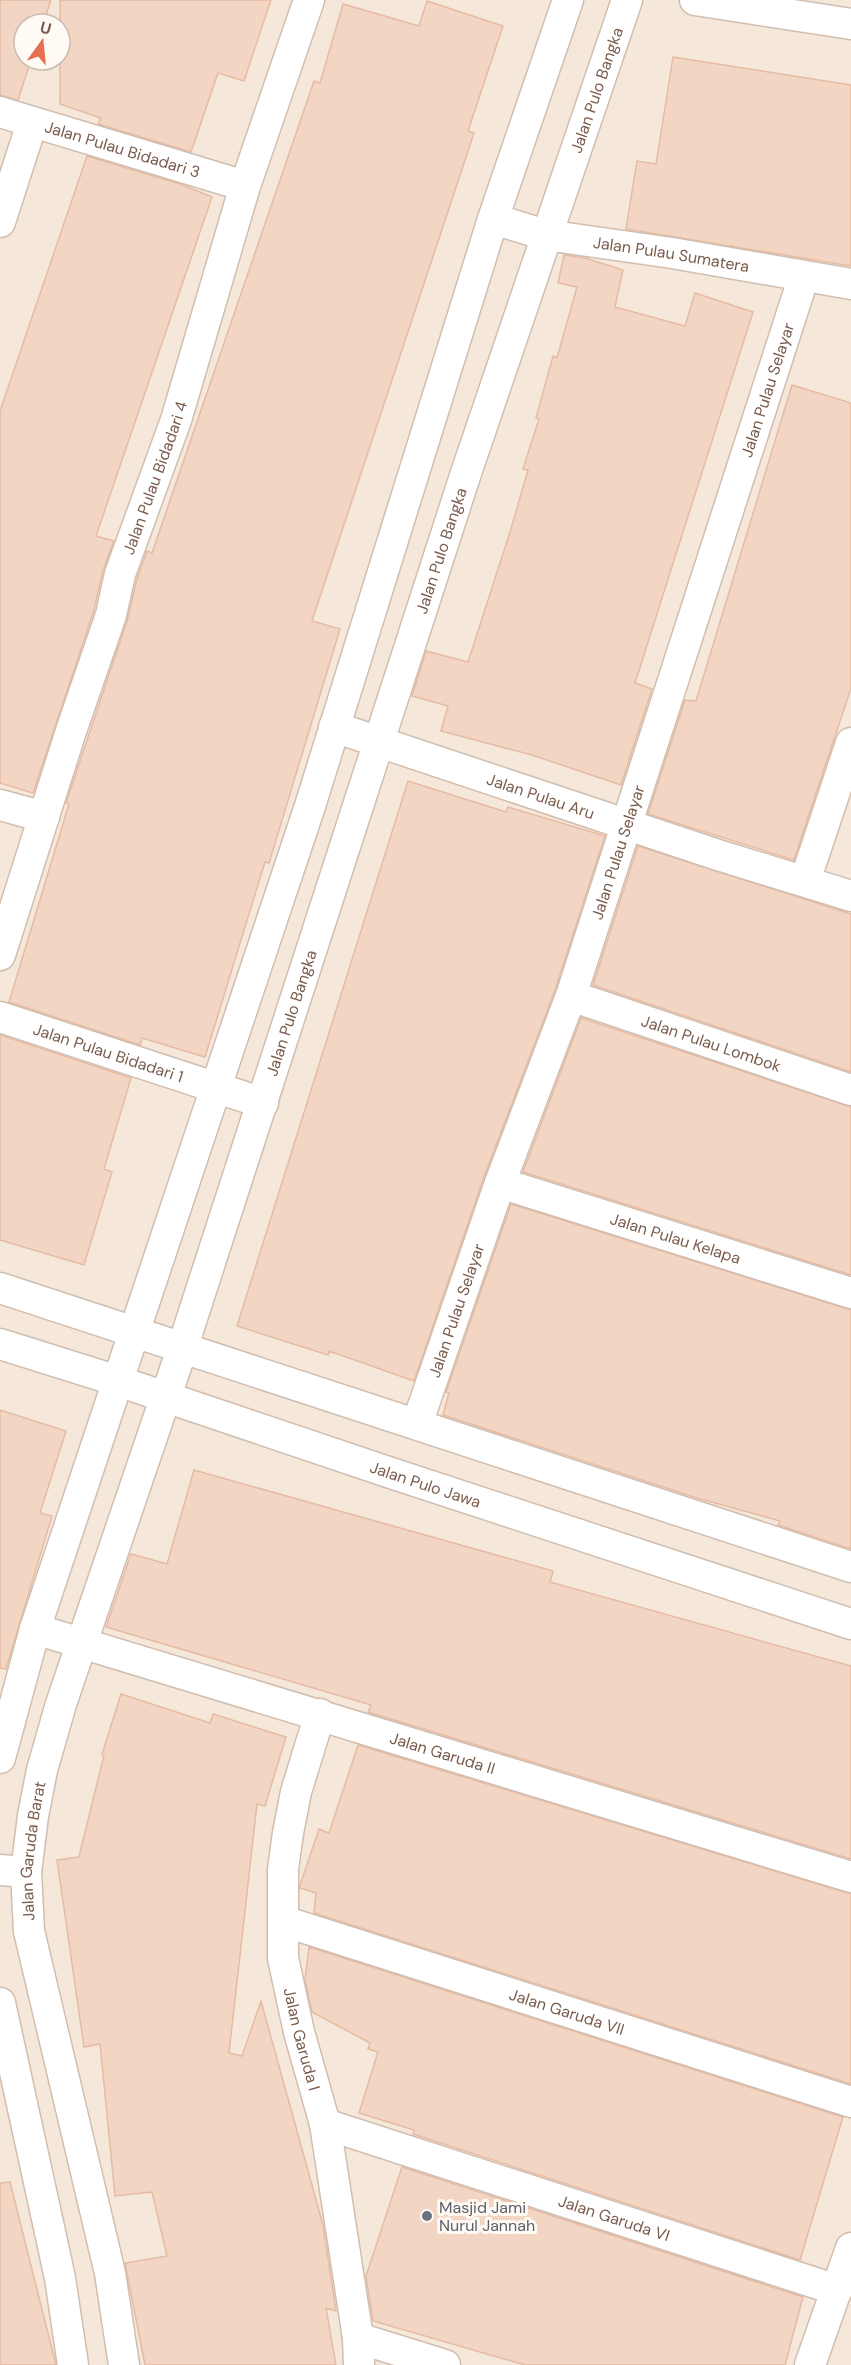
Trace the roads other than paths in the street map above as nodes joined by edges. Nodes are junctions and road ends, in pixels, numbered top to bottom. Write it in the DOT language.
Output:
graph roads {
  1 [pos="309,0"];
  2 [pos="568,0"];
  3 [pos="627,0"];
  4 [pos="695,0"];
  5 [pos="851,24"];
  6 [pos="0,112"];
  7 [pos="32,123"];
  8 [pos="245,186"];
  9 [pos="493,219"];
  10 [pos="0,222"];
  11 [pos="546,235"];
  12 [pos="804,276"];
  13 [pos="851,284"];
  14 [pos="334,727"];
  15 [pos="378,741"];
  16 [pos="851,743"];
  17 [pos="0,805"];
  18 [pos="44,817"];
  19 [pos="625,824"];
  20 [pos="805,881"];
  21 [pos="851,896"];
  22 [pos="0,955"];
  23 [pos="571,996"];
  24 [pos="0,1017"];
  25 [pos="217,1086"];
  26 [pos="851,1090"];
  27 [pos="263,1103"];
  28 [pos="500,1183"];
  29 [pos="0,1288"];
  30 [pos="851,1293"];
  31 [pos="134,1333"];
  32 [pos="0,1344"];
  33 [pos="182,1349"];
  34 [pos="118,1381"];
  35 [pos="166,1396"];
  36 [pos="417,1424"];
  37 [pos="851,1567"];
  38 [pos="851,1624"];
  39 [pos="35,1629"];
  40 [pos="80,1642"];
  41 [pos="320,1714"];
  42 [pos="0,1758"];
  43 [pos="13,1871"];
  44 [pos="851,1877"];
  45 [pos="283,1921"];
  46 [pos="0,2003"];
  47 [pos="851,2103"];
  48 [pos="325,2124"];
  49 [pos="851,2248"];
  50 [pos="837,2290"];
  51 [pos="359,2352"];
  52 [pos="73,2365"];
  53 [pos="124,2365"];
  54 [pos="445,2365"];
  55 [pos="810,2365"];
  1 -- 8 [label="street, Jalan Pulau Bidadari 4"];
  2 -- 9 [label="street"];
  3 -- 11 [label="street, Jalan Pulo Bangka"];
  4 -- 5 [label="street"];
  6 -- 7 [label="street, Jalan Pulau Bidadari 3"];
  7 -- 8 [label="street, Jalan Pulau Bidadari 3"];
  7 -- 10 [label="street"];
  8 -- 18 [label="street, Jalan Pulau Bidadari 4"];
  9 -- 11 [label="street, Jalan Pulau Sumatera"];
  9 -- 14 [label="street"];
  11 -- 12 [label="street, Jalan Pulau Sumatera"];
  11 -- 15 [label="street, Jalan Pulo Bangka"];
  12 -- 13 [label="street, Jalan Pulau Sumatera"];
  12 -- 19 [label="street, Jalan Pulau Selayar"];
  14 -- 15 [label="street, Jalan Pulau Aru"];
  14 -- 25 [label="street"];
  15 -- 19 [label="street, Jalan Pulau Aru"];
  15 -- 27 [label="street, Jalan Pulo Bangka"];
  16 -- 20 [label="street"];
  17 -- 18 [label="street"];
  18 -- 22 [label="street, Jalan Pulau Bidadari 4"];
  19 -- 20 [label="street, Jalan Pulau Aru"];
  19 -- 23 [label="street, Jalan Pulau Selayar"];
  20 -- 21 [label="street, Jalan Pulau Aru"];
  23 -- 26 [label="street, Jalan Pulau Lombok"];
  23 -- 28 [label="street, Jalan Pulau Selayar"];
  24 -- 25 [label="street, Jalan Pulau Bidadari 1"];
  25 -- 27 [label="street"];
  25 -- 31 [label="street"];
  27 -- 33 [label="street, Jalan Pulo Bangka"];
  28 -- 30 [label="street, Jalan Pulau Kelapa"];
  28 -- 36 [label="street, Jalan Pulau Selayar"];
  29 -- 31 [label="street"];
  31 -- 33 [label="street"];
  31 -- 34 [label="street"];
  32 -- 34 [label="street, Jalan Pulo Jawa"];
  33 -- 35 [label="street, Jalan Garuda Barat"];
  33 -- 36 [label="street"];
  34 -- 35 [label="street, Jalan Pulo Jawa"];
  34 -- 39 [label="street"];
  35 -- 38 [label="street, Jalan Pulo Jawa"];
  35 -- 40 [label="street, Jalan Garuda Barat"];
  36 -- 37 [label="street"];
  39 -- 40 [label="street, Jalan Garuda II"];
  39 -- 42 [label="street"];
  40 -- 41 [label="street, Jalan Garuda II"];
  40 -- 43 [label="street, Jalan Garuda Barat"];
  41 -- 44 [label="street, Jalan Garuda II"];
  41 -- 45 [label="street, Jalan Garuda I"];
  43 -- 53 [label="street, Jalan Garuda Barat"];
  45 -- 47 [label="street, Jalan Garuda VII"];
  45 -- 48 [label="street, Jalan Garuda I"];
  46 -- 52 [label="street"];
  48 -- 50 [label="street, Jalan Garuda VI"];
  48 -- 51 [label="street, Jalan Garuda I"];
  49 -- 50 [label="street"];
  50 -- 55 [label="street"];
  51 -- 54 [label="street"];
}
